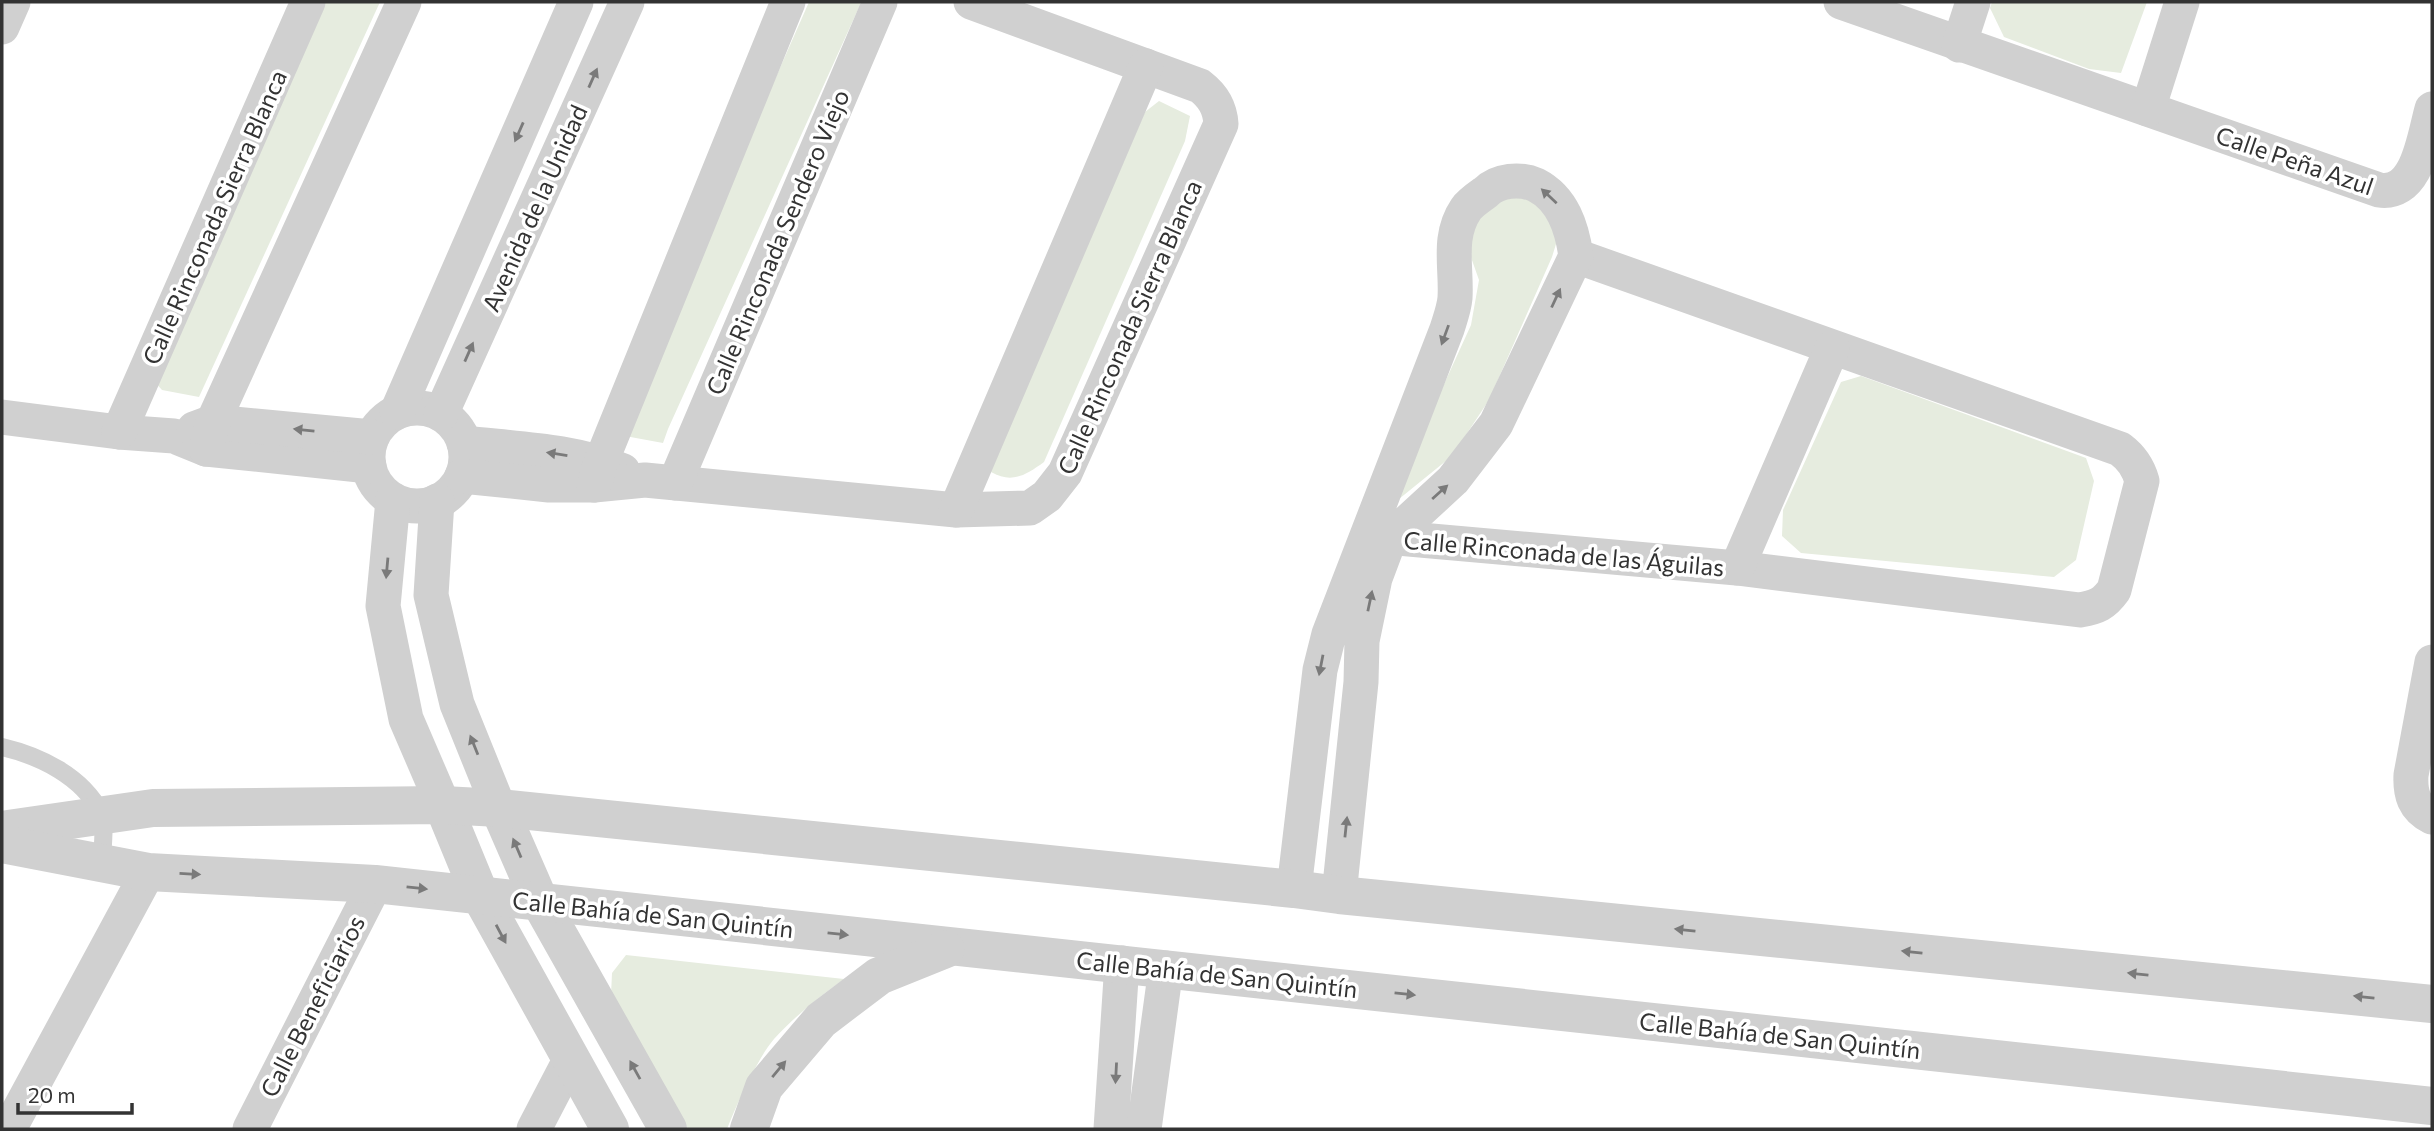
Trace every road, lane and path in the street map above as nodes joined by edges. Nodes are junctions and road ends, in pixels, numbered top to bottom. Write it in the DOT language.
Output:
graph roads {
  1 [pos="13,2"];
  2 [pos="309,2"];
  3 [pos="404,2"];
  4 [pos="576,2"];
  5 [pos="627,2"];
  6 [pos="788,2"];
  7 [pos="880,2"];
  8 [pos="971,2"];
  9 [pos="1841,2"];
  10 [pos="1973,2"];
  11 [pos="2182,2"];
  12 [pos="2,27"];
  13 [pos="1959,45"];
  14 [pos="1146,66"];
  15 [pos="2432,108"];
  16 [pos="2148,109"];
  17 [pos="1576,256"];
  18 [pos="1832,348"];
  19 [pos="397,412"];
  20 [pos="441,414"];
  21 [pos="2,417"];
  22 [pos="119,432"];
  23 [pos="210,435"];
  24 [pos="370,451"];
  25 [pos="463,459"];
  26 [pos="598,474"];
  27 [pos="660,482"];
  28 [pos="393,500"];
  29 [pos="437,501"];
  30 [pos="956,510"];
  31 [pos="1378,536"];
  32 [pos="1737,568"];
  33 [pos="2432,662"];
  34 [pos="2,747"];
  35 [pos="443,805"];
  36 [pos="499,808"];
  37 [pos="102,815"];
  38 [pos="2432,817"];
  39 [pos="2,830"];
  40 [pos="2,844"];
  41 [pos="102,863"];
  42 [pos="148,872"];
  43 [pos="375,884"];
  44 [pos="1294,889"];
  45 [pos="480,895"];
  46 [pos="1339,895"];
  47 [pos="540,902"];
  48 [pos="952,947"];
  49 [pos="1122,963"];
  50 [pos="1166,968"];
  51 [pos="2432,1004"];
  52 [pos="570,1060"];
  53 [pos="2432,1106"];
  54 [pos="9,1129"];
  55 [pos="250,1129"];
  56 [pos="534,1129"];
  57 [pos="610,1129"];
  58 [pos="668,1129"];
  59 [pos="749,1129"];
  60 [pos="1111,1129"];
  61 [pos="1144,1129"];
  1 -- 12 [label="street"];
  2 -- 22 [label="street, Calle Rinconada Sierra Blanca"];
  3 -- 23 [label="street"];
  4 -- 19 [label="street, Avenida de la Unidad, one-way"];
  20 -- 5 [label="street, Avenida de la Unidad, one-way"];
  6 -- 26 [label="street"];
  7 -- 27 [label="street, Calle Rinconada Sendero Viejo"];
  8 -- 14 [label="street, Calle Rinconada Sierra Blanca"];
  9 -- 13 [label="street, Calle Peña Azul"];
  10 -- 13 [label="street"];
  11 -- 16 [label="street"];
  13 -- 16 [label="street, Calle Peña Azul"];
  14 -- 30 [label="street"];
  14 -- 30 [label="street, Calle Rinconada Sierra Blanca"];
  15 -- 16 [label="street, Calle Peña Azul"];
  17 -- 18 [label="street, Calle Rinconada de las Águilas"];
  31 -- 17 [label="street, Calle Rinconada de las Águilas, one-way"];
  17 -- 31 [label="street, Calle Rinconada de las Águilas, one-way"];
  18 -- 32 [label="street, Calle Rinconada de las Águilas"];
  18 -- 32 [label="street, Calle Rinconada de las Águilas"];
  19 -- 20 [label="street"];
  19 -- 24 [label="street"];
  20 -- 25 [label="street"];
  21 -- 22 [label="street"];
  22 -- 23 [label="street"];
  23 -- 24 [label="street"];
  24 -- 28 [label="street"];
  25 -- 26 [label="street, Calle Rinconada Sierra Blanca"];
  25 -- 29 [label="street"];
  26 -- 27 [label="street, Calle Rinconada Sierra Blanca"];
  27 -- 30 [label="street, Calle Rinconada Sierra Blanca"];
  28 -- 29 [label="street"];
  28 -- 35 [label="street, one-way"];
  36 -- 29 [label="street, one-way"];
  31 -- 32 [label="street, Calle Rinconada de las Águilas"];
  31 -- 44 [label="street, Calle Rinconada de las Águilas, one-way"];
  46 -- 31 [label="street, Calle Rinconada de las Águilas, one-way"];
  33 -- 38 [label="street"];
  34 -- 37 [label="lane"];
  35 -- 36 [label="street"];
  35 -- 37 [label="street"];
  35 -- 45 [label="street"];
  36 -- 44 [label="street"];
  47 -- 36 [label="street, one-way"];
  37 -- 39 [label="street"];
  37 -- 41 [label="lane"];
  40 -- 41 [label="street, Calle Bahía de San Quintín"];
  41 -- 42 [label="street, Calle Bahía de San Quintín"];
  42 -- 43 [label="street, Calle Bahía de San Quintín, one-way"];
  42 -- 54 [label="street"];
  43 -- 45 [label="street, Calle Bahía de San Quintín, one-way"];
  43 -- 55 [label="street, Calle Beneficiarios"];
  44 -- 46 [label="street"];
  45 -- 47 [label="street, Calle Bahía de San Quintín"];
  45 -- 52 [label="street, one-way"];
  51 -- 46 [label="street, one-way"];
  47 -- 48 [label="street, Calle Bahía de San Quintín, one-way"];
  58 -- 47 [label="street, one-way"];
  48 -- 49 [label="street, Calle Bahía de San Quintín"];
  59 -- 48 [label="street, one-way"];
  49 -- 50 [label="street, Calle Bahía de San Quintín"];
  49 -- 60 [label="street, one-way"];
  50 -- 53 [label="street, Calle Bahía de San Quintín, one-way"];
  50 -- 61 [label="street"];
  52 -- 56 [label="street"];
  52 -- 57 [label="street"];
}
